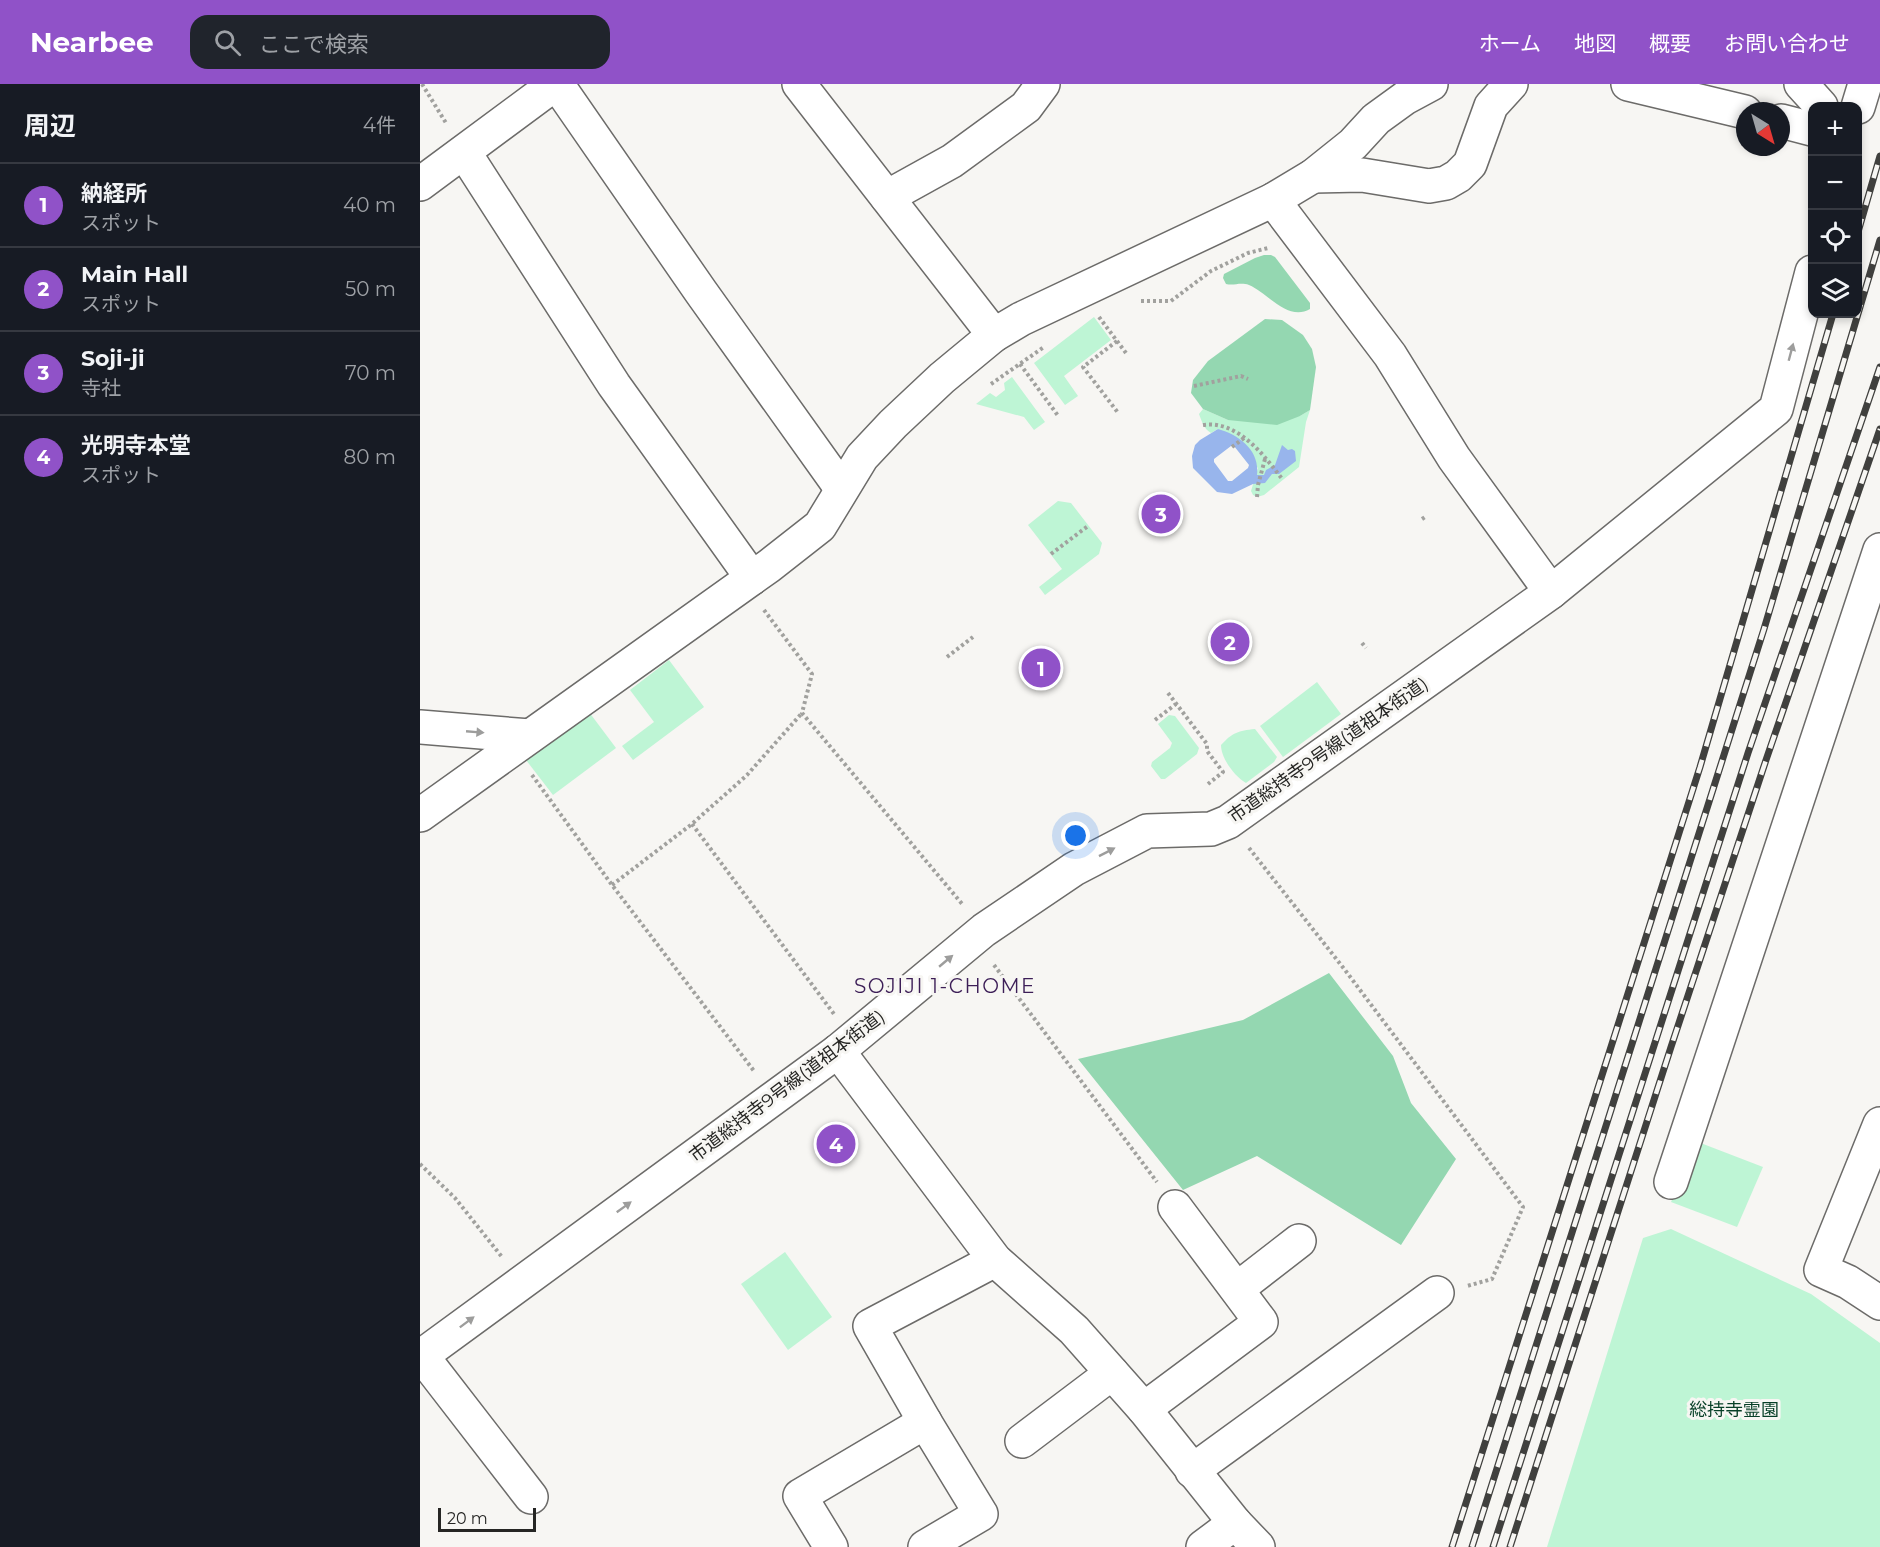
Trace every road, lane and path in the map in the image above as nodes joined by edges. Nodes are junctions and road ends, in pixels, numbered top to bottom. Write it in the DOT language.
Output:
graph roads {
  1 [pos="422,84"];
  2 [pos="556,84"];
  3 [pos="799,84"];
  4 [pos="1043,84"];
  5 [pos="1431,84"];
  6 [pos="1510,84"];
  7 [pos="1628,84"];
  8 [pos="1801,84"];
  9 [pos="1865,84"];
  10 [pos="1817,102"];
  11 [pos="1859,102"];
  12 [pos="1736,110"];
  13 [pos="1790,123"];
  14 [pos="1808,128"];
  15 [pos="464,152"];
  16 [pos="1313,176"];
  17 [pos="420,184"];
  18 [pos="887,197"];
  19 [pos="1272,200"];
  20 [pos="1277,249"];
  21 [pos="1808,287"];
  22 [pos="1171,301"];
  23 [pos="1095,312"];
  24 [pos="994,335"];
  25 [pos="1117,341"];
  26 [pos="1126,353"];
  27 [pos="1020,364"];
  28 [pos="1248,379"];
  29 [pos="1194,386"];
  30 [pos="1119,414"];
  31 [pos="1059,417"];
  32 [pos="1203,425"];
  33 [pos="1243,439"];
  34 [pos="1232,447"];
  35 [pos="1265,459"];
  36 [pos="1283,480"];
  37 [pos="841,489"];
  38 [pos="1257,497"];
  39 [pos="1088,526"];
  40 [pos="1880,550"];
  41 [pos="1051,554"];
  42 [pos="747,581"];
  43 [pos="1551,592"];
  44 [pos="973,637"];
  45 [pos="1362,643"];
  46 [pos="1366,648"];
  47 [pos="947,657"];
  48 [pos="1168,693"];
  49 [pos="1176,704"];
  50 [pos="802,713"];
  51 [pos="1155,720"];
  52 [pos="420,727"];
  53 [pos="522,743"];
  54 [pos="1208,784"];
  55 [pos="420,815"];
  56 [pos="1228,822"];
  57 [pos="692,824"];
  58 [pos="612,885"];
  59 [pos="979,934"];
  60 [pos="845,1045"];
  61 [pos="775,1098"];
  62 [pos="1880,1124"];
  63 [pos="420,1164"];
  64 [pos="1671,1182"];
  65 [pos="1175,1207"];
  66 [pos="1304,1247"];
  67 [pos="995,1260"];
  68 [pos="522,1281"];
  69 [pos="1437,1293"];
  70 [pos="1241,1295"];
  71 [pos="1880,1303"];
  72 [pos="421,1356"];
  73 [pos="1112,1373"];
  74 [pos="1144,1409"];
  75 [pos="936,1423"];
  76 [pos="1022,1442"];
  77 [pos="1192,1471"];
  78 [pos="531,1497"];
  79 [pos="1235,1523"];
  80 [pos="831,1547"];
  81 [pos="925,1547"];
  82 [pos="1203,1547"];
  83 [pos="1258,1547"];
  1 -- 15 [label="path"];
  2 -- 15 [label="street"];
  2 -- 37 [label="street"];
  3 -- 18 [label="street"];
  4 -- 18 [label="street"];
  5 -- 16 [label="street"];
  6 -- 16 [label="street"];
  7 -- 12 [label="street"];
  8 -- 10 [label="street"];
  9 -- 11 [label="street"];
  13 -- 14 [label="street"];
  15 -- 17 [label="street"];
  15 -- 42 [label="street"];
  16 -- 19 [label="street"];
  18 -- 24 [label="street"];
  19 -- 24 [label="street"];
  19 -- 43 [label="street"];
  20 -- 22 [label="path"];
  43 -- 21 [label="street, 市道総持寺9号線(道祖本街道), one-way"];
  23 -- 25 [label="path"];
  24 -- 37 [label="street"];
  25 -- 26 [label="path"];
  25 -- 30 [label="path"];
  27 -- 31 [label="path"];
  28 -- 29 [label="path"];
  32 -- 33 [label="path"];
  33 -- 34 [label="path"];
  33 -- 35 [label="path"];
  35 -- 36 [label="path"];
  35 -- 38 [label="path"];
  37 -- 42 [label="street"];
  39 -- 41 [label="path"];
  40 -- 64 [label="street"];
  42 -- 50 [label="path"];
  42 -- 53 [label="street"];
  43 -- 56 [label="street, 市道総持寺9号線(道祖本街道)"];
  44 -- 47 [label="path"];
  45 -- 46 [label="path"];
  48 -- 49 [label="path"];
  49 -- 51 [label="path"];
  49 -- 54 [label="path"];
  50 -- 57 [label="path"];
  50 -- 59 [label="path"];
  52 -- 53 [label="street, one-way"];
  53 -- 55 [label="street"];
  53 -- 58 [label="path"];
  59 -- 56 [label="street, 市道総持寺9号線(道祖本街道), one-way"];
  56 -- 69 [label="path"];
  57 -- 58 [label="path"];
  57 -- 60 [label="path"];
  58 -- 61 [label="path"];
  60 -- 59 [label="street, 市道総持寺9号線(道祖本街道), one-way"];
  59 -- 65 [label="path"];
  60 -- 61 [label="street, 市道総持寺9号線(道祖本街道)"];
  60 -- 67 [label="street"];
  68 -- 61 [label="street, 市道総持寺9号線(道祖本街道), one-way"];
  62 -- 71 [label="street"];
  63 -- 68 [label="path"];
  65 -- 70 [label="street"];
  66 -- 70 [label="street"];
  67 -- 73 [label="street"];
  67 -- 75 [label="street"];
  72 -- 68 [label="street, 市道総持寺9号線(道祖本街道), one-way"];
  69 -- 77 [label="street"];
  70 -- 74 [label="street"];
  72 -- 78 [label="street"];
  73 -- 74 [label="street"];
  73 -- 76 [label="street"];
  74 -- 77 [label="street"];
  75 -- 80 [label="street"];
  75 -- 81 [label="street"];
  77 -- 79 [label="street"];
  79 -- 82 [label="street"];
  79 -- 83 [label="street"];
}
